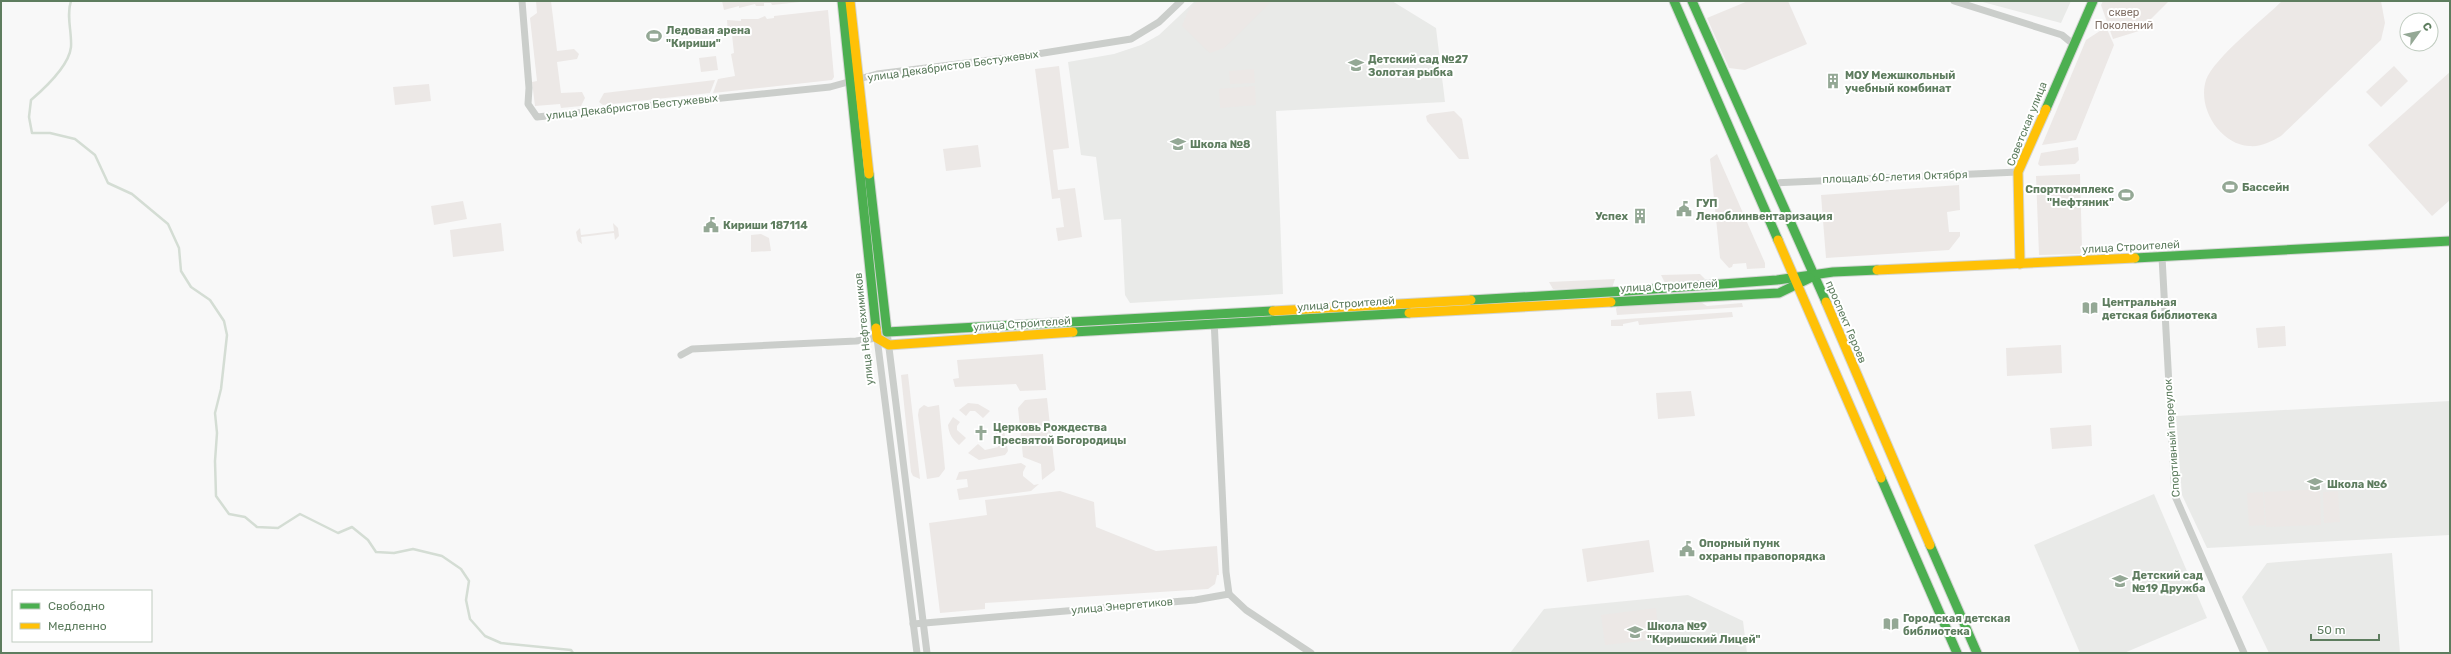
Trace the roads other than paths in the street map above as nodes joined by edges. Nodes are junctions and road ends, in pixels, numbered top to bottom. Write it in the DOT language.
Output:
graph roads {
  1 [pos="522,1"];
  2 [pos="842,1"];
  3 [pos="850,1"];
  4 [pos="1180,1"];
  5 [pos="1674,1"];
  6 [pos="1692,1"];
  7 [pos="1954,1"];
  8 [pos="2092,1"];
  9 [pos="2073,44"];
  10 [pos="854,80"];
  11 [pos="2018,172"];
  12 [pos="1772,183"];
  13 [pos="2450,241"];
  14 [pos="2162,257"];
  15 [pos="2020,264"];
  16 [pos="1814,276"];
  17 [pos="1795,281"];
  18 [pos="1213,314"];
  19 [pos="1214,324"];
  20 [pos="887,332"];
  21 [pos="877,338"];
  22 [pos="889,345"];
  23 [pos="681,355"];
  24 [pos="1229,594"];
  25 [pos="923,622"];
  26 [pos="913,624"];
  27 [pos="917,653"];
  28 [pos="927,653"];
  29 [pos="1311,653"];
  30 [pos="1957,653"];
  31 [pos="1977,653"];
  32 [pos="2244,653"];
  1 -- 10 [label="street, улица Декабристов Бестужевых"];
  2 -- 10 [label="street, улица Нефтехимиков"];
  3 -- 10 [label="street"];
  4 -- 10 [label="street, улица Декабристов Бестужевых"];
  5 -- 17 [label="street"];
  6 -- 12 [label="street, проспект Героев"];
  7 -- 9 [label="street"];
  8 -- 9 [label="street, Советская улица"];
  9 -- 11 [label="street, Советская улица"];
  10 -- 20 [label="street"];
  10 -- 21 [label="street, улица Нефтехимиков"];
  11 -- 12 [label="street, площадь 60-летия Октября"];
  11 -- 15 [label="street, Советская улица"];
  12 -- 16 [label="street, проспект Героев"];
  13 -- 14 [label="street, улица Строителей"];
  14 -- 15 [label="street, улица Строителей"];
  14 -- 32 [label="street, Спортивный переулок"];
  15 -- 16 [label="street, улица Строителей"];
  16 -- 17 [label="street, улица Строителей"];
  16 -- 31 [label="street, проспект Героев"];
  17 -- 18 [label="street, улица Строителей"];
  17 -- 19 [label="street, улица Строителей"];
  17 -- 30 [label="street"];
  18 -- 19 [label="street"];
  18 -- 20 [label="street, улица Строителей"];
  19 -- 22 [label="street, улица Строителей"];
  19 -- 24 [label="street"];
  20 -- 21 [label="street, улица Строителей"];
  20 -- 22 [label="street"];
  21 -- 22 [label="street"];
  21 -- 23 [label="street, улица Строителей"];
  21 -- 26 [label="street, улица Нефтехимиков"];
  22 -- 25 [label="street"];
  24 -- 25 [label="street, улица Энергетиков"];
  24 -- 29 [label="street"];
  25 -- 26 [label="street, улица Энергетиков"];
  25 -- 28 [label="street"];
  26 -- 27 [label="street, улица Нефтехимиков"];
}
